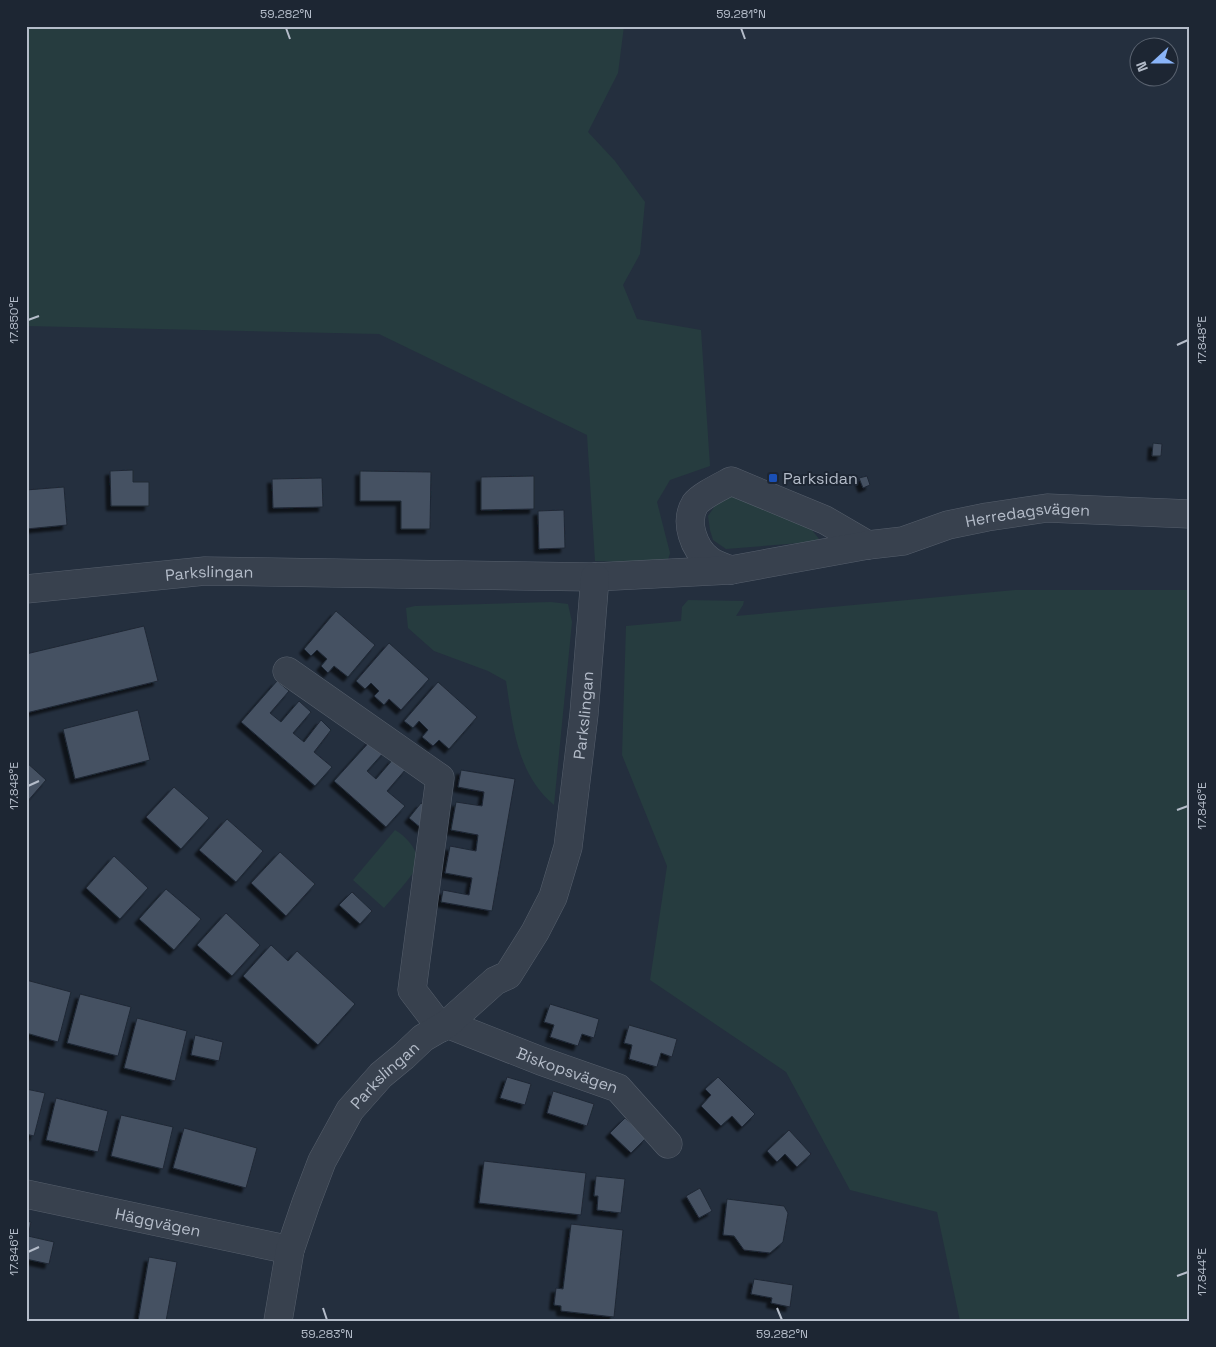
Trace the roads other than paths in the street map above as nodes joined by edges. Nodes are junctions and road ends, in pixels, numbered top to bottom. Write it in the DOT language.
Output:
graph roads {
  1 [pos="1190,514"];
  2 [pos="868,545"];
  3 [pos="731,570"];
  4 [pos="595,577"];
  5 [pos="26,589"];
  6 [pos="287,671"];
  7 [pos="444,1026"];
  8 [pos="668,1144"];
  9 [pos="26,1194"];
  10 [pos="290,1250"];
  11 [pos="278,1321"];
  1 -- 2 [label="street, Herredagsvägen"];
  2 -- 3 [label="street, Herredagsvägen"];
  2 -- 3 [label="street"];
  3 -- 4 [label="street, Herredagsvägen"];
  4 -- 5 [label="street, Parkslingan"];
  4 -- 7 [label="street, Parkslingan"];
  6 -- 7 [label="street"];
  7 -- 8 [label="street, Biskopsvägen"];
  7 -- 10 [label="street, Parkslingan"];
  9 -- 10 [label="street, Häggvägen"];
  10 -- 11 [label="street, Parkslingan"];
}
